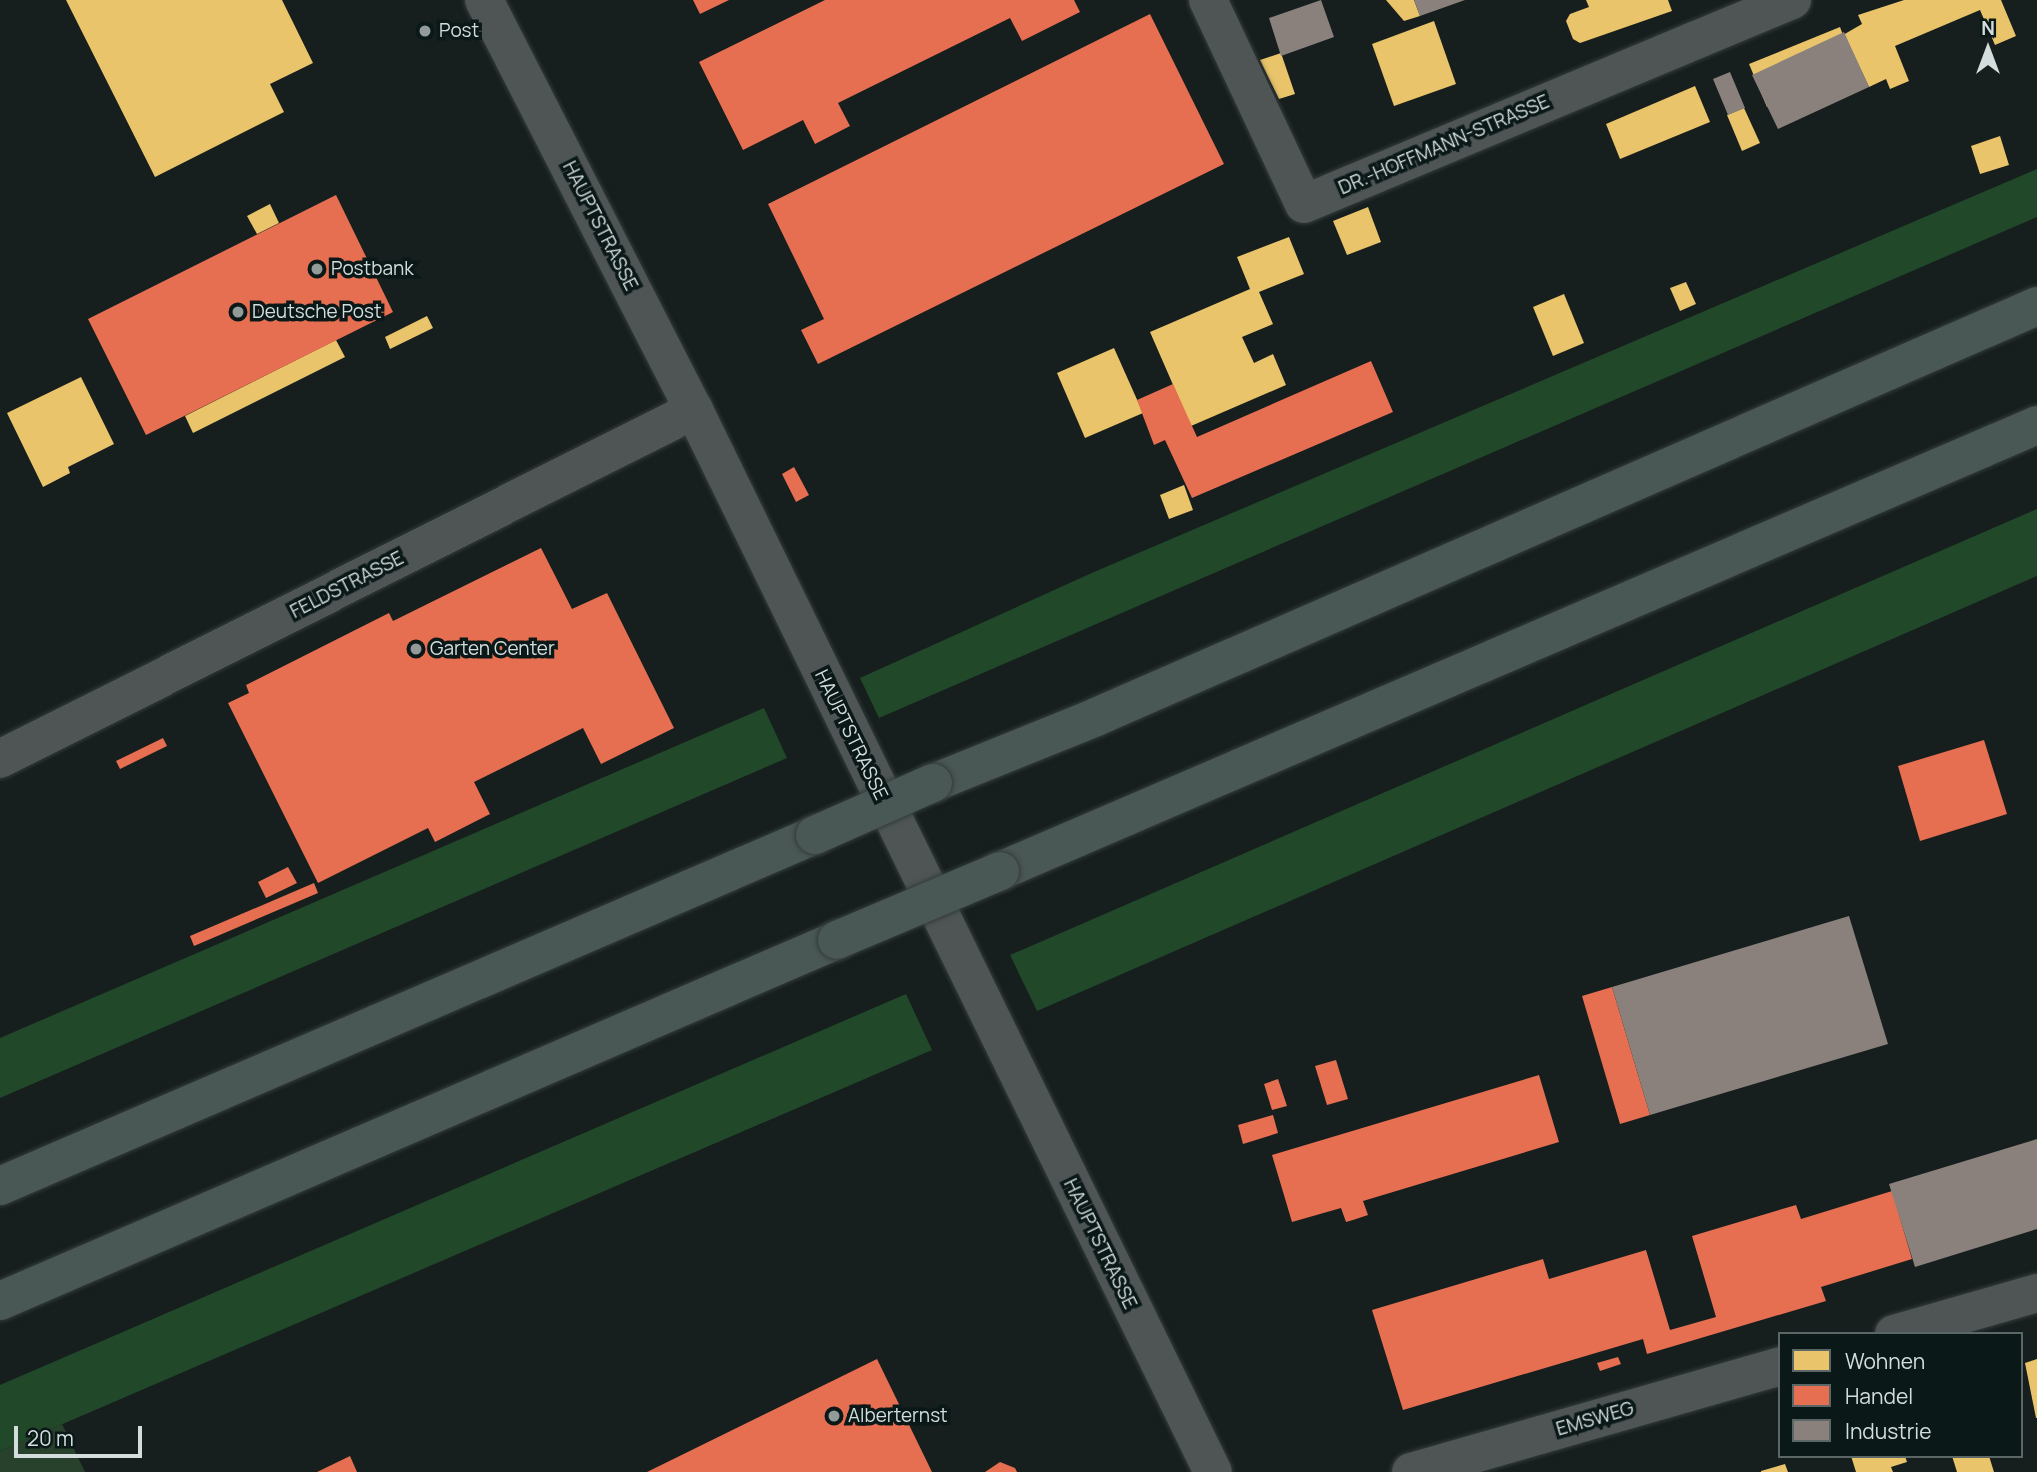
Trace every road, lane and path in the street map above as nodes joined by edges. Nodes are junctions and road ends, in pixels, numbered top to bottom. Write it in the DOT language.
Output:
graph roads {
  1 [pos="484,0"];
  2 [pos="1208,0"];
  3 [pos="1792,0"];
  4 [pos="2037,306"];
  5 [pos="694,410"];
  6 [pos="2037,425"];
  7 [pos="0,759"];
  8 [pos="0,1186"];
  9 [pos="2037,1293"];
  10 [pos="0,1301"];
  11 [pos="1901,1332"];
  12 [pos="1778,1367"];
  13 [pos="1213,1472"];
  14 [pos="1411,1472"];
  1 -- 5 [label="street, HAUPTSTRASSE"];
  2 -- 3 [label="street, DR.-HOFFMANN-STRASSE"];
  4 -- 8 [label="highway, bridge"];
  5 -- 7 [label="street, FELDSTRASSE"];
  5 -- 13 [label="street, HAUPTSTRASSE"];
  6 -- 10 [label="highway, bridge"];
  9 -- 11 [label="street"];
  12 -- 14 [label="street, EMSWEG"];
}
